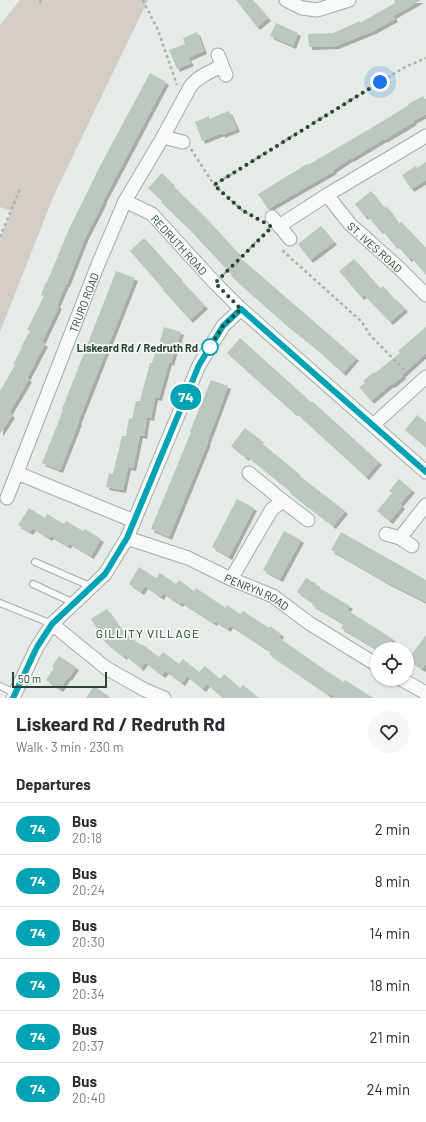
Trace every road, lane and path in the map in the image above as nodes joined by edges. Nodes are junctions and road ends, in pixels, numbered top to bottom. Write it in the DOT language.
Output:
graph roads {
  1 [pos="143,0"];
  2 [pos="286,0"];
  3 [pos="349,0"];
  4 [pos="426,58"];
  5 [pos="222,65"];
  6 [pos="183,100"];
  7 [pos="426,136"];
  8 [pos="163,137"];
  9 [pos="183,142"];
  10 [pos="214,185"];
  11 [pos="20,189"];
  12 [pos="327,195"];
  13 [pos="125,201"];
  14 [pos="270,221"];
  15 [pos="0,237"];
  16 [pos="286,242"];
  17 [pos="215,283"];
  18 [pos="426,295"];
  19 [pos="241,309"];
  20 [pos="422,381"];
  21 [pos="373,425"];
  22 [pos="426,472"];
  23 [pos="17,473"];
  24 [pos="249,473"];
  25 [pos="7,498"];
  26 [pos="283,501"];
  27 [pos="426,505"];
  28 [pos="308,520"];
  29 [pos="134,522"];
  30 [pos="386,534"];
  31 [pos="127,538"];
  32 [pos="400,538"];
  33 [pos="412,546"];
  34 [pos="35,562"];
  35 [pos="231,579"];
  36 [pos="33,584"];
  37 [pos="92,587"];
  38 [pos="0,603"];
  39 [pos="74,603"];
  40 [pos="52,624"];
  41 [pos="370,661"];
  42 [pos="0,686"];
  43 [pos="414,686"];
  44 [pos="426,693"];
  45 [pos="14,695"];
  46 [pos="164,698"];
  1 -- 6 [label="path"];
  2 -- 3 [label="street"];
  4 -- 10 [label="path"];
  5 -- 6 [label="street, TRURO ROAD"];
  6 -- 8 [label="street, TRURO ROAD"];
  7 -- 12 [label="street"];
  8 -- 9 [label="street"];
  8 -- 13 [label="street, TRURO ROAD"];
  9 -- 10 [label="path"];
  10 -- 14 [label="path"];
  11 -- 15 [label="path"];
  12 -- 14 [label="street"];
  12 -- 18 [label="street, ST. IVES ROAD"];
  13 -- 17 [label="street, REDRUTH ROAD"];
  13 -- 23 [label="street, TRURO ROAD"];
  14 -- 16 [label="street"];
  14 -- 17 [label="path"];
  16 -- 20 [label="path"];
  17 -- 19 [label="street, REDRUTH ROAD"];
  19 -- 21 [label="street, REDRUTH ROAD"];
  19 -- 29 [label="street"];
  20 -- 21 [label="street"];
  21 -- 22 [label="street, REDRUTH ROAD"];
  23 -- 25 [label="street, TRURO ROAD"];
  23 -- 29 [label="street"];
  24 -- 26 [label="street"];
  26 -- 28 [label="street"];
  26 -- 35 [label="street"];
  27 -- 32 [label="street"];
  29 -- 31 [label="street"];
  30 -- 32 [label="street"];
  31 -- 35 [label="street, PENRYN ROAD"];
  31 -- 37 [label="street"];
  32 -- 33 [label="street"];
  34 -- 37 [label="lane"];
  35 -- 41 [label="street, PENRYN ROAD"];
  36 -- 39 [label="lane"];
  37 -- 39 [label="street"];
  38 -- 40 [label="lane"];
  39 -- 40 [label="street"];
  40 -- 45 [label="street"];
  40 -- 46 [label="street"];
  42 -- 45 [label="lane"];
  43 -- 44 [label="street"];
}
